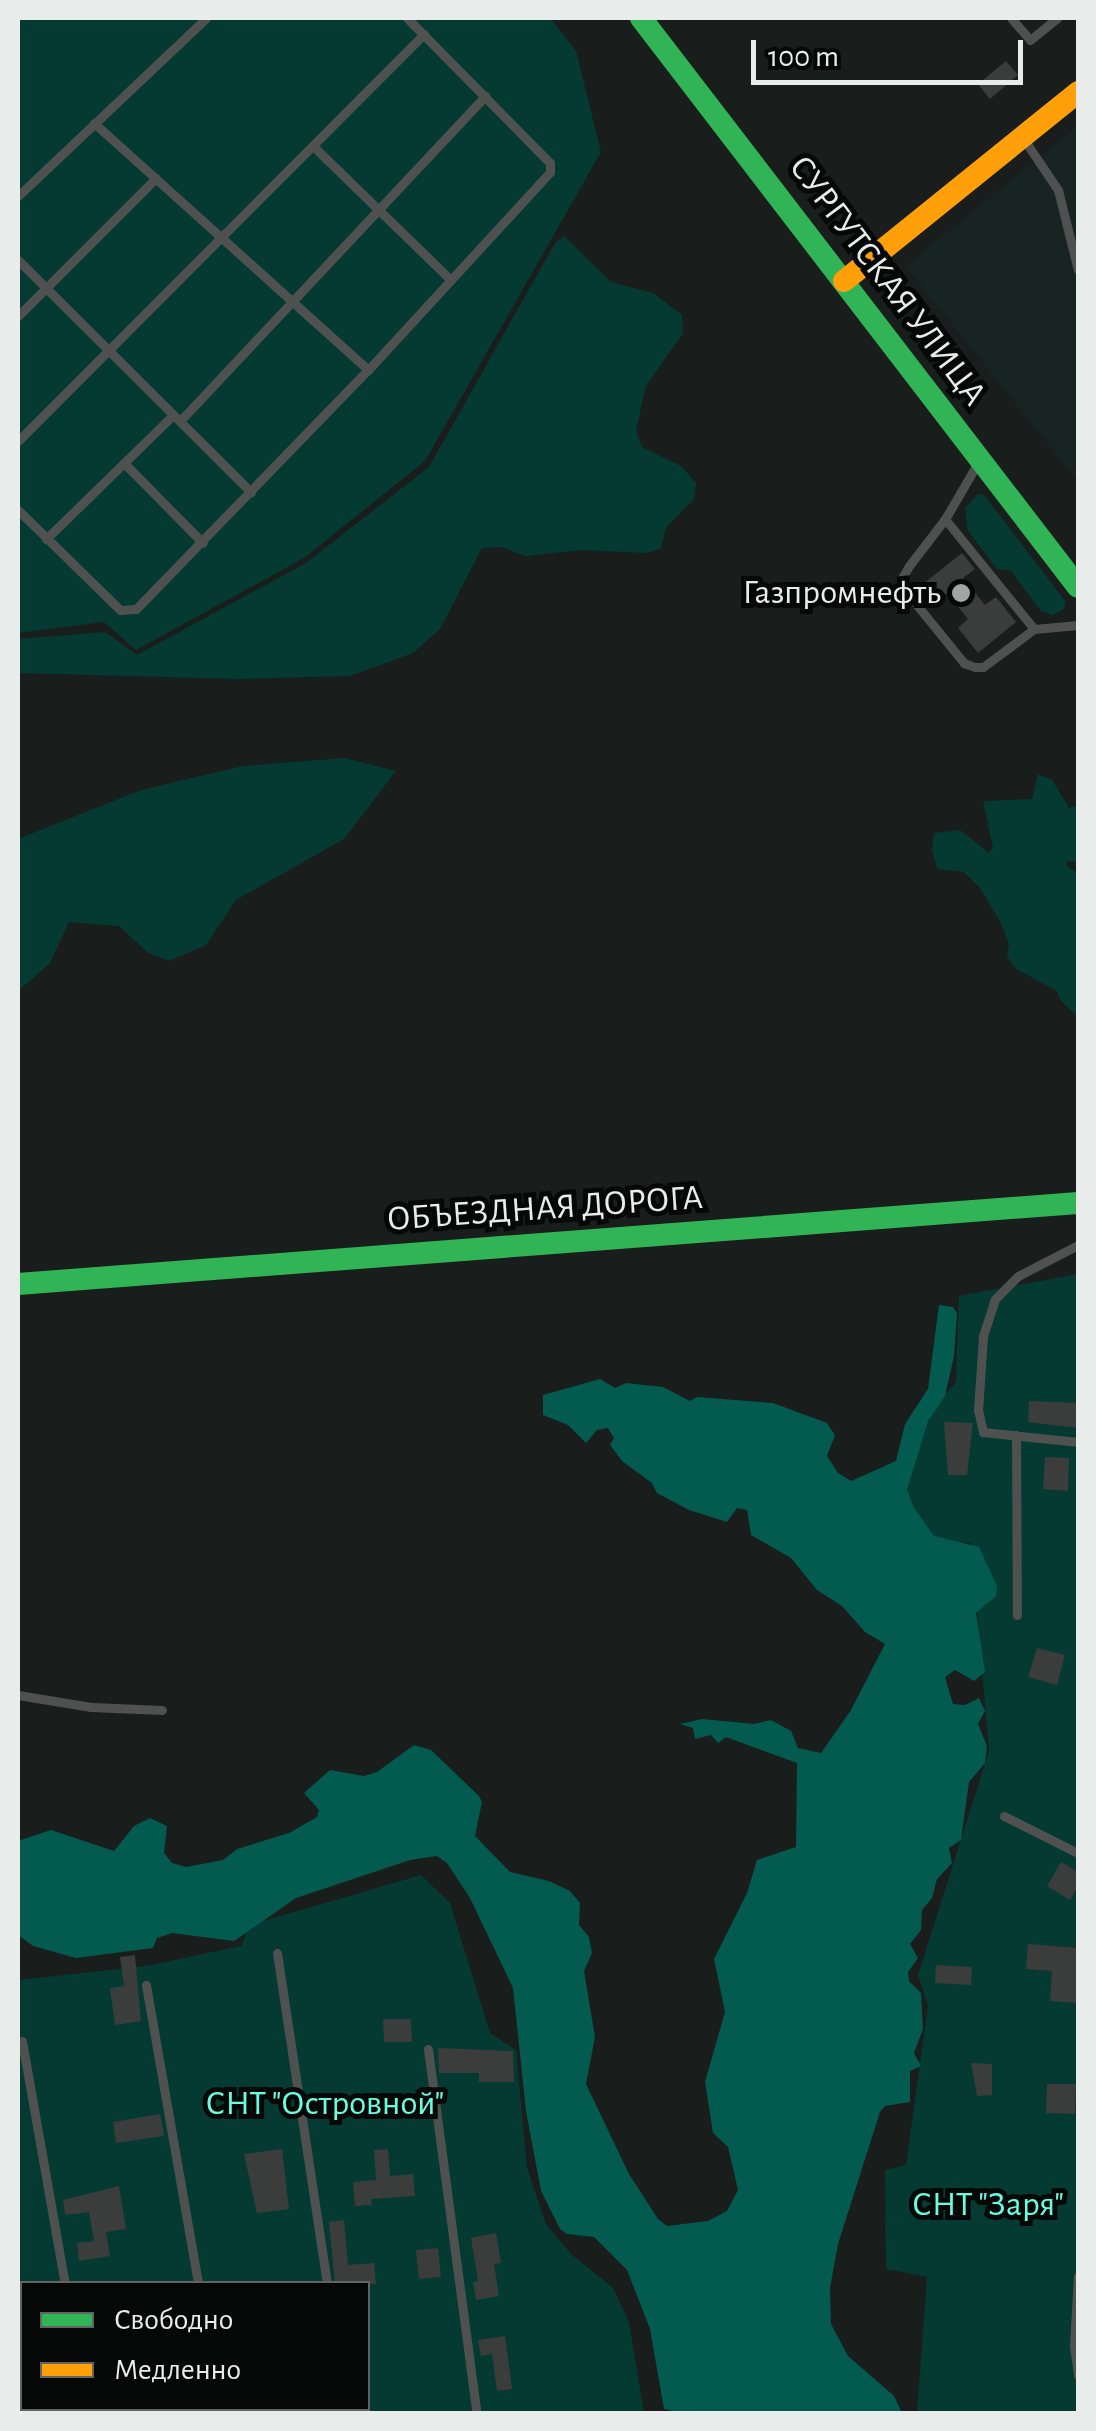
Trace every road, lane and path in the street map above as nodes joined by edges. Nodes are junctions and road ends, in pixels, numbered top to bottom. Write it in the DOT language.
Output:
graph roads {
  1 [pos="206,18"];
  2 [pos="407,18"];
  3 [pos="641,18"];
  4 [pos="1012,18"];
  5 [pos="1057,18"];
  6 [pos="424,34"];
  7 [pos="1078,92"];
  8 [pos="485,96"];
  9 [pos="94,123"];
  10 [pos="1022,138"];
  11 [pos="313,146"];
  12 [pos="156,178"];
  13 [pos="18,196"];
  14 [pos="378,210"];
  15 [pos="220,238"];
  16 [pos="18,260"];
  17 [pos="1078,270"];
  18 [pos="450,280"];
  19 [pos="844,281"];
  20 [pos="46,288"];
  21 [pos="290,304"];
  22 [pos="18,316"];
  23 [pos="108,350"];
  24 [pos="368,370"];
  25 [pos="176,418"];
  26 [pos="18,440"];
  27 [pos="980,459"];
  28 [pos="124,463"];
  29 [pos="252,492"];
  30 [pos="18,510"];
  31 [pos="945,519"];
  32 [pos="46,539"];
  33 [pos="203,543"];
  34 [pos="1078,587"];
  35 [pos="1078,626"];
  36 [pos="1034,628"];
  37 [pos="1078,1202"];
  38 [pos="1078,1245"];
  39 [pos="18,1284"];
  40 [pos="1016,1435"];
  41 [pos="1078,1442"];
  42 [pos="1017,1615"];
  43 [pos="18,1695"];
  44 [pos="162,1710"];
  45 [pos="1004,1816"];
  46 [pos="1078,1854"];
  47 [pos="277,1953"];
  48 [pos="146,1986"];
  49 [pos="22,2041"];
  50 [pos="428,2049"];
  51 [pos="1078,2276"];
  52 [pos="64,2281"];
  53 [pos="197,2281"];
  54 [pos="328,2281"];
  55 [pos="1078,2376"];
  56 [pos="477,2414"];
  1 -- 9 [label="lane"];
  2 -- 6 [label="lane"];
  3 -- 19 [label="main road, СУРГУТСКАЯ УЛИЦА"];
  4 -- 5 [label="lane"];
  6 -- 8 [label="lane"];
  6 -- 11 [label="lane"];
  7 -- 10 [label="main road"];
  8 -- 14 [label="lane"];
  8 -- 18 [label="lane"];
  9 -- 12 [label="lane"];
  9 -- 13 [label="lane"];
  10 -- 17 [label="lane"];
  10 -- 19 [label="main road"];
  11 -- 14 [label="lane"];
  11 -- 15 [label="lane"];
  12 -- 15 [label="lane"];
  12 -- 20 [label="lane"];
  14 -- 18 [label="lane"];
  14 -- 21 [label="lane"];
  15 -- 21 [label="lane"];
  15 -- 23 [label="lane"];
  16 -- 20 [label="lane"];
  18 -- 24 [label="lane"];
  19 -- 27 [label="main road, СУРГУТСКАЯ УЛИЦА"];
  20 -- 22 [label="lane"];
  20 -- 23 [label="lane"];
  21 -- 24 [label="lane"];
  21 -- 25 [label="lane"];
  23 -- 25 [label="lane"];
  23 -- 26 [label="lane"];
  24 -- 29 [label="lane"];
  25 -- 28 [label="lane"];
  25 -- 29 [label="lane"];
  27 -- 31 [label="lane"];
  27 -- 34 [label="main road, СУРГУТСКАЯ УЛИЦА"];
  28 -- 32 [label="lane"];
  28 -- 33 [label="lane"];
  29 -- 33 [label="lane"];
  30 -- 32 [label="lane"];
  31 -- 36 [label="lane"];
  31 -- 36 [label="lane"];
  32 -- 33 [label="lane"];
  35 -- 36 [label="lane"];
  37 -- 39 [label="main road, ОБЪЕЗДНАЯ ДОРОГА"];
  38 -- 40 [label="lane"];
  40 -- 41 [label="lane"];
  40 -- 42 [label="lane"];
  43 -- 44 [label="lane"];
  45 -- 46 [label="lane"];
  47 -- 54 [label="lane"];
  48 -- 53 [label="lane"];
  49 -- 52 [label="lane"];
  50 -- 56 [label="lane"];
  51 -- 55 [label="lane"];
}
